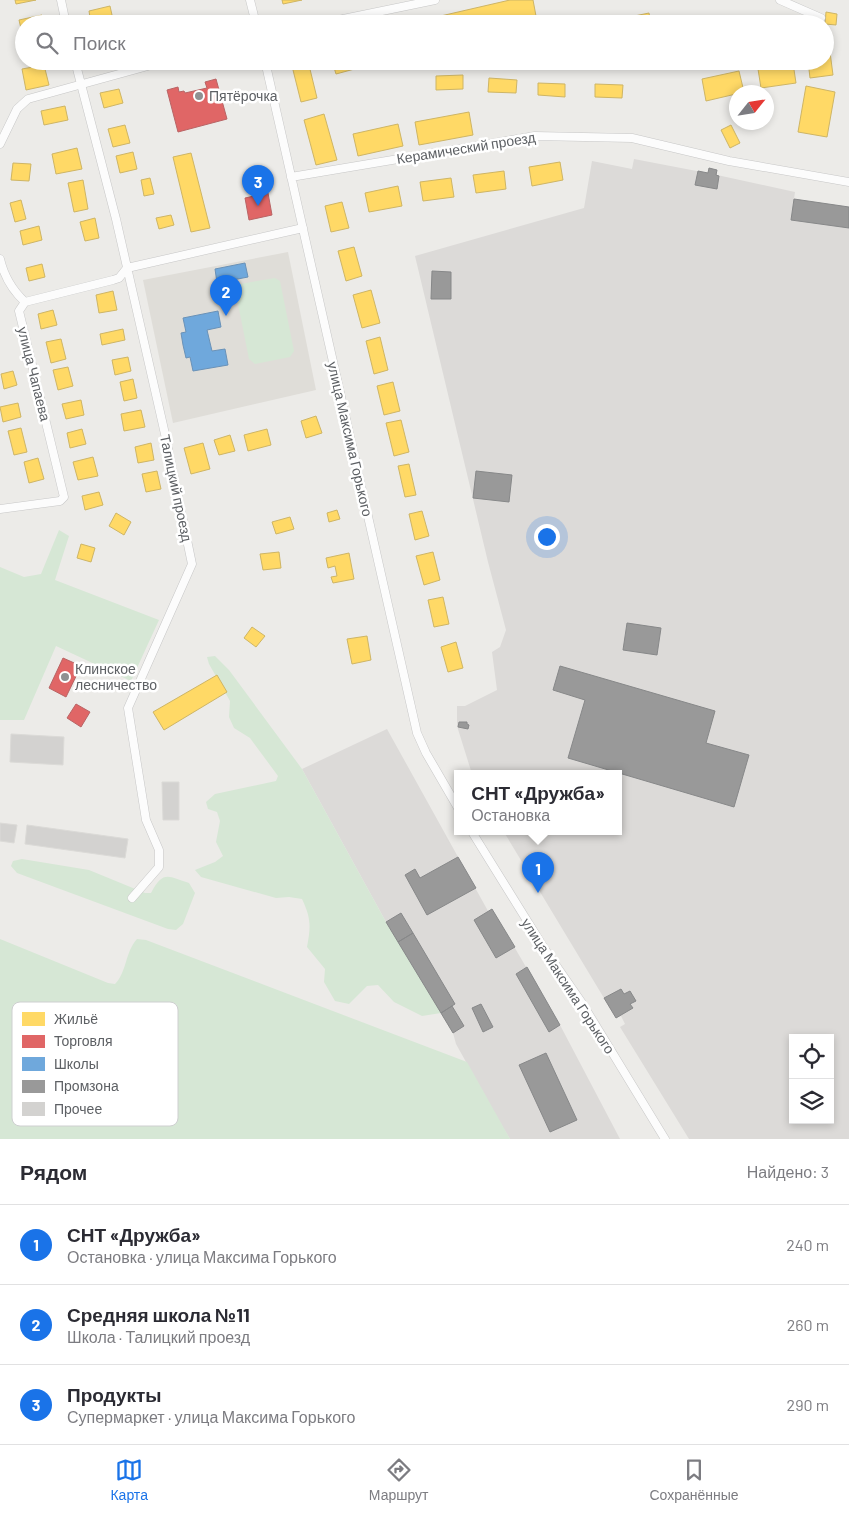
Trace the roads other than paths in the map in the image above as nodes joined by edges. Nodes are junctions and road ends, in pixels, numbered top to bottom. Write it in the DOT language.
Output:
graph roads {
  1 [pos="60,0"];
  2 [pos="250,0"];
  3 [pos="435,0"];
  4 [pos="780,0"];
  5 [pos="64,15"];
  6 [pos="254,15"];
  7 [pos="362,15"];
  8 [pos="815,15"];
  9 [pos="77,70"];
  10 [pos="133,70"];
  11 [pos="267,70"];
  12 [pos="81,84"];
  13 [pos="0,144"];
  14 [pos="291,177"];
  15 [pos="849,182"];
  16 [pos="302,228"];
  17 [pos="0,259"];
  18 [pos="127,268"];
  19 [pos="25,302"];
  20 [pos="0,509"];
  21 [pos="454,801"];
  22 [pos="474,835"];
  23 [pos="132,898"];
  24 [pos="665,1139"];
  1 -- 5 [label="street"];
  2 -- 6 [label="street"];
  3 -- 7 [label="street"];
  4 -- 8 [label="street"];
  9 -- 12 [label="street, Талицкий проезд"];
  10 -- 12 [label="street"];
  11 -- 14 [label="street, улица Максима Горького"];
  12 -- 13 [label="street"];
  12 -- 18 [label="street, Талицкий проезд"];
  14 -- 15 [label="street, Керамический проезд"];
  14 -- 16 [label="street, улица Максима Горького"];
  16 -- 18 [label="street"];
  16 -- 21 [label="street, улица Максима Горького"];
  17 -- 19 [label="street"];
  18 -- 19 [label="street"];
  18 -- 23 [label="street, Талицкий проезд"];
  19 -- 20 [label="street, улица Чапаева"];
  22 -- 24 [label="street, улица Максима Горького"];
}
